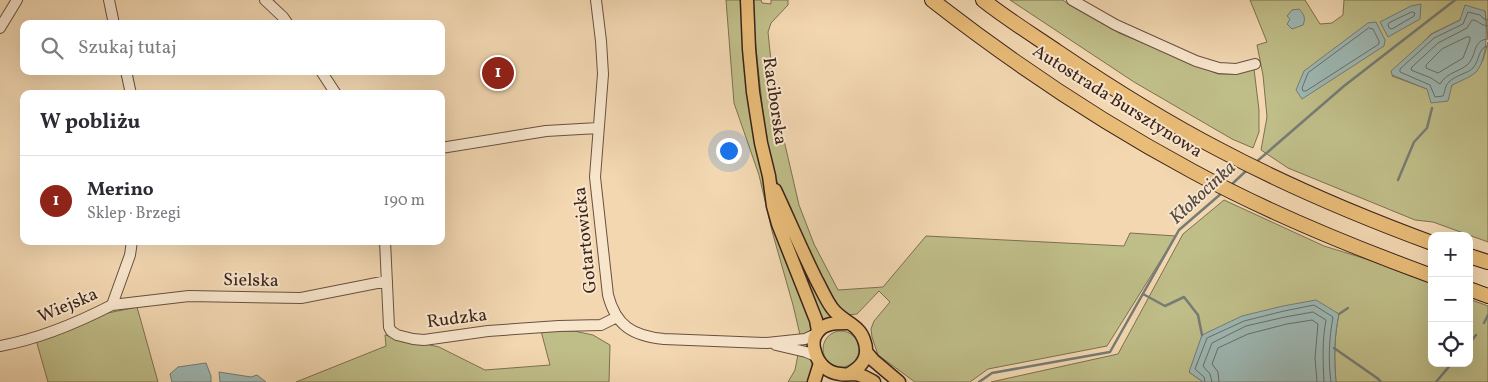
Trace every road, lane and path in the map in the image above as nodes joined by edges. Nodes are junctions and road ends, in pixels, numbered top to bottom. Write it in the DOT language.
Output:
graph roads {
  1 [pos="17,0"];
  2 [pos="109,0"];
  3 [pos="265,0"];
  4 [pos="596,0"];
  5 [pos="747,0"];
  6 [pos="932,0"];
  7 [pos="983,0"];
  8 [pos="1072,0"];
  9 [pos="113,20"];
  10 [pos="285,20"];
  11 [pos="0,28"];
  12 [pos="1255,64"];
  13 [pos="127,75"];
  14 [pos="324,75"];
  15 [pos="130,90"];
  16 [pos="333,90"];
  17 [pos="598,128"];
  18 [pos="445,147"];
  19 [pos="769,176"];
  20 [pos="1428,241"];
  21 [pos="131,245"];
  22 [pos="385,245"];
  23 [pos="1473,257"];
  24 [pos="1488,262"];
  25 [pos="1428,274"];
  26 [pos="387,281"];
  27 [pos="1473,290"];
  28 [pos="1488,296"];
  29 [pos="112,304"];
  30 [pos="617,318"];
  31 [pos="849,323"];
  32 [pos="817,333"];
  33 [pos="767,343"];
  34 [pos="0,346"];
  35 [pos="867,353"];
  36 [pos="818,360"];
  37 [pos="849,374"];
  38 [pos="831,378"];
  39 [pos="814,382"];
  40 [pos="874,382"];
  41 [pos="899,382"];
  1 -- 11 [label="street"];
  2 -- 9 [label="street"];
  3 -- 10 [label="street"];
  4 -- 17 [label="street, Gotartowicka"];
  5 -- 19 [label="main road, Raciborska"];
  6 -- 25 [label="highway, Autostrada Bursztynowa"];
  7 -- 20 [label="highway, Autostrada Bursztynowa"];
  8 -- 12 [label="street"];
  13 -- 15 [label="street"];
  14 -- 16 [label="street"];
  17 -- 18 [label="street"];
  17 -- 30 [label="street, Gotartowicka"];
  19 -- 31 [label="main road, Raciborska"];
  19 -- 32 [label="main road, Raciborska"];
  21 -- 29 [label="street, Wiejska"];
  22 -- 26 [label="street, Rudzka"];
  23 -- 24 [label="highway"];
  26 -- 29 [label="street, Sielska"];
  26 -- 30 [label="street, Rudzka"];
  27 -- 28 [label="highway"];
  29 -- 34 [label="street, Wiejska"];
  30 -- 33 [label="street"];
  31 -- 32 [label="main road"];
  31 -- 35 [label="main road"];
  32 -- 33 [label="street"];
  32 -- 36 [label="main road"];
  33 -- 36 [label="street"];
  35 -- 37 [label="main road"];
  35 -- 41 [label="main road"];
  36 -- 38 [label="main road"];
  36 -- 39 [label="main road"];
  37 -- 38 [label="main road"];
  37 -- 40 [label="main road"];
}
